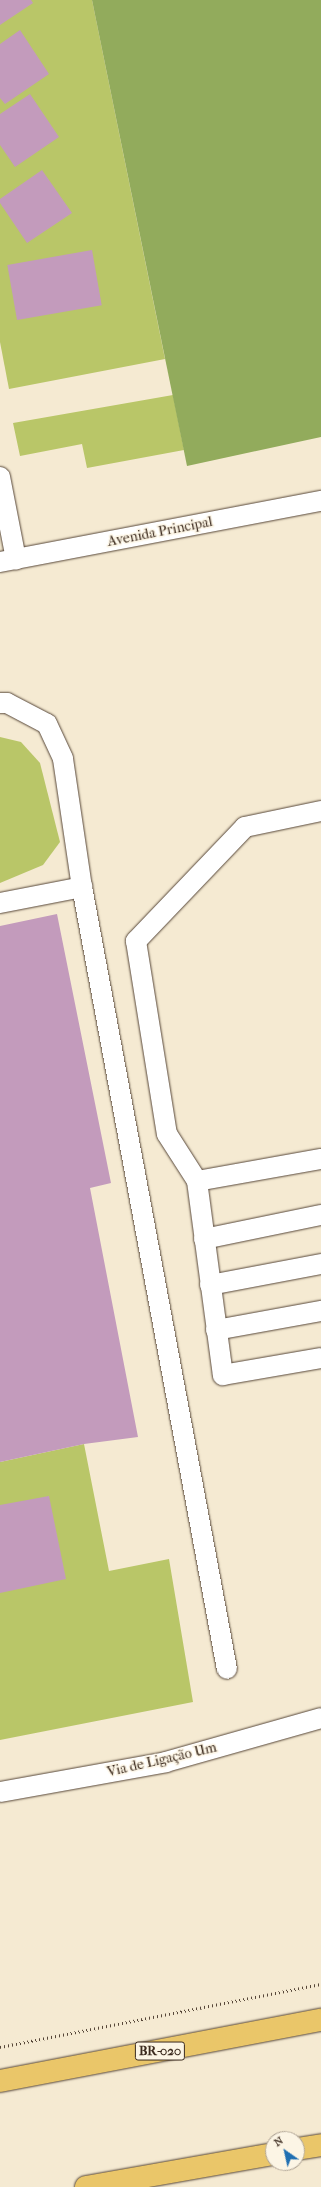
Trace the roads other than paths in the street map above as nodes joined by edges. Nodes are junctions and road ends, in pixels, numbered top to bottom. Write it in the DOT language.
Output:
graph roads {
  1 [pos="0,477"];
  2 [pos="321,501"];
  3 [pos="8,560"];
  4 [pos="0,703"];
  5 [pos="321,811"];
  6 [pos="82,887"];
  7 [pos="0,903"];
  8 [pos="321,1159"];
  9 [pos="197,1181"];
  10 [pos="321,1215"];
  11 [pos="204,1239"];
  12 [pos="321,1264"];
  13 [pos="210,1285"];
  14 [pos="321,1311"];
  15 [pos="216,1330"];
  16 [pos="321,1358"];
  17 [pos="227,1669"];
  18 [pos="321,1718"];
  19 [pos="0,1792"];
  20 [pos="321,2020"];
  21 [pos="0,2081"];
  22 [pos="321,2145"];
  23 [pos="305,2148"];
  24 [pos="265,2155"];
  25 [pos="86,2187"];
  1 -- 3 [label="lane"];
  2 -- 3 [label="lane, Avenida Principal"];
  4 -- 6 [label="lane"];
  5 -- 9 [label="lane"];
  6 -- 7 [label="lane"];
  6 -- 17 [label="lane"];
  8 -- 9 [label="lane"];
  9 -- 11 [label="lane"];
  10 -- 11 [label="lane"];
  11 -- 13 [label="lane"];
  12 -- 13 [label="lane"];
  13 -- 15 [label="lane"];
  14 -- 15 [label="lane"];
  15 -- 16 [label="lane"];
  18 -- 19 [label="lane, Via de Ligação Um"];
  20 -- 21 [label="highway, BR-020"];
  22 -- 23 [label="highway"];
  24 -- 25 [label="highway"];
}
